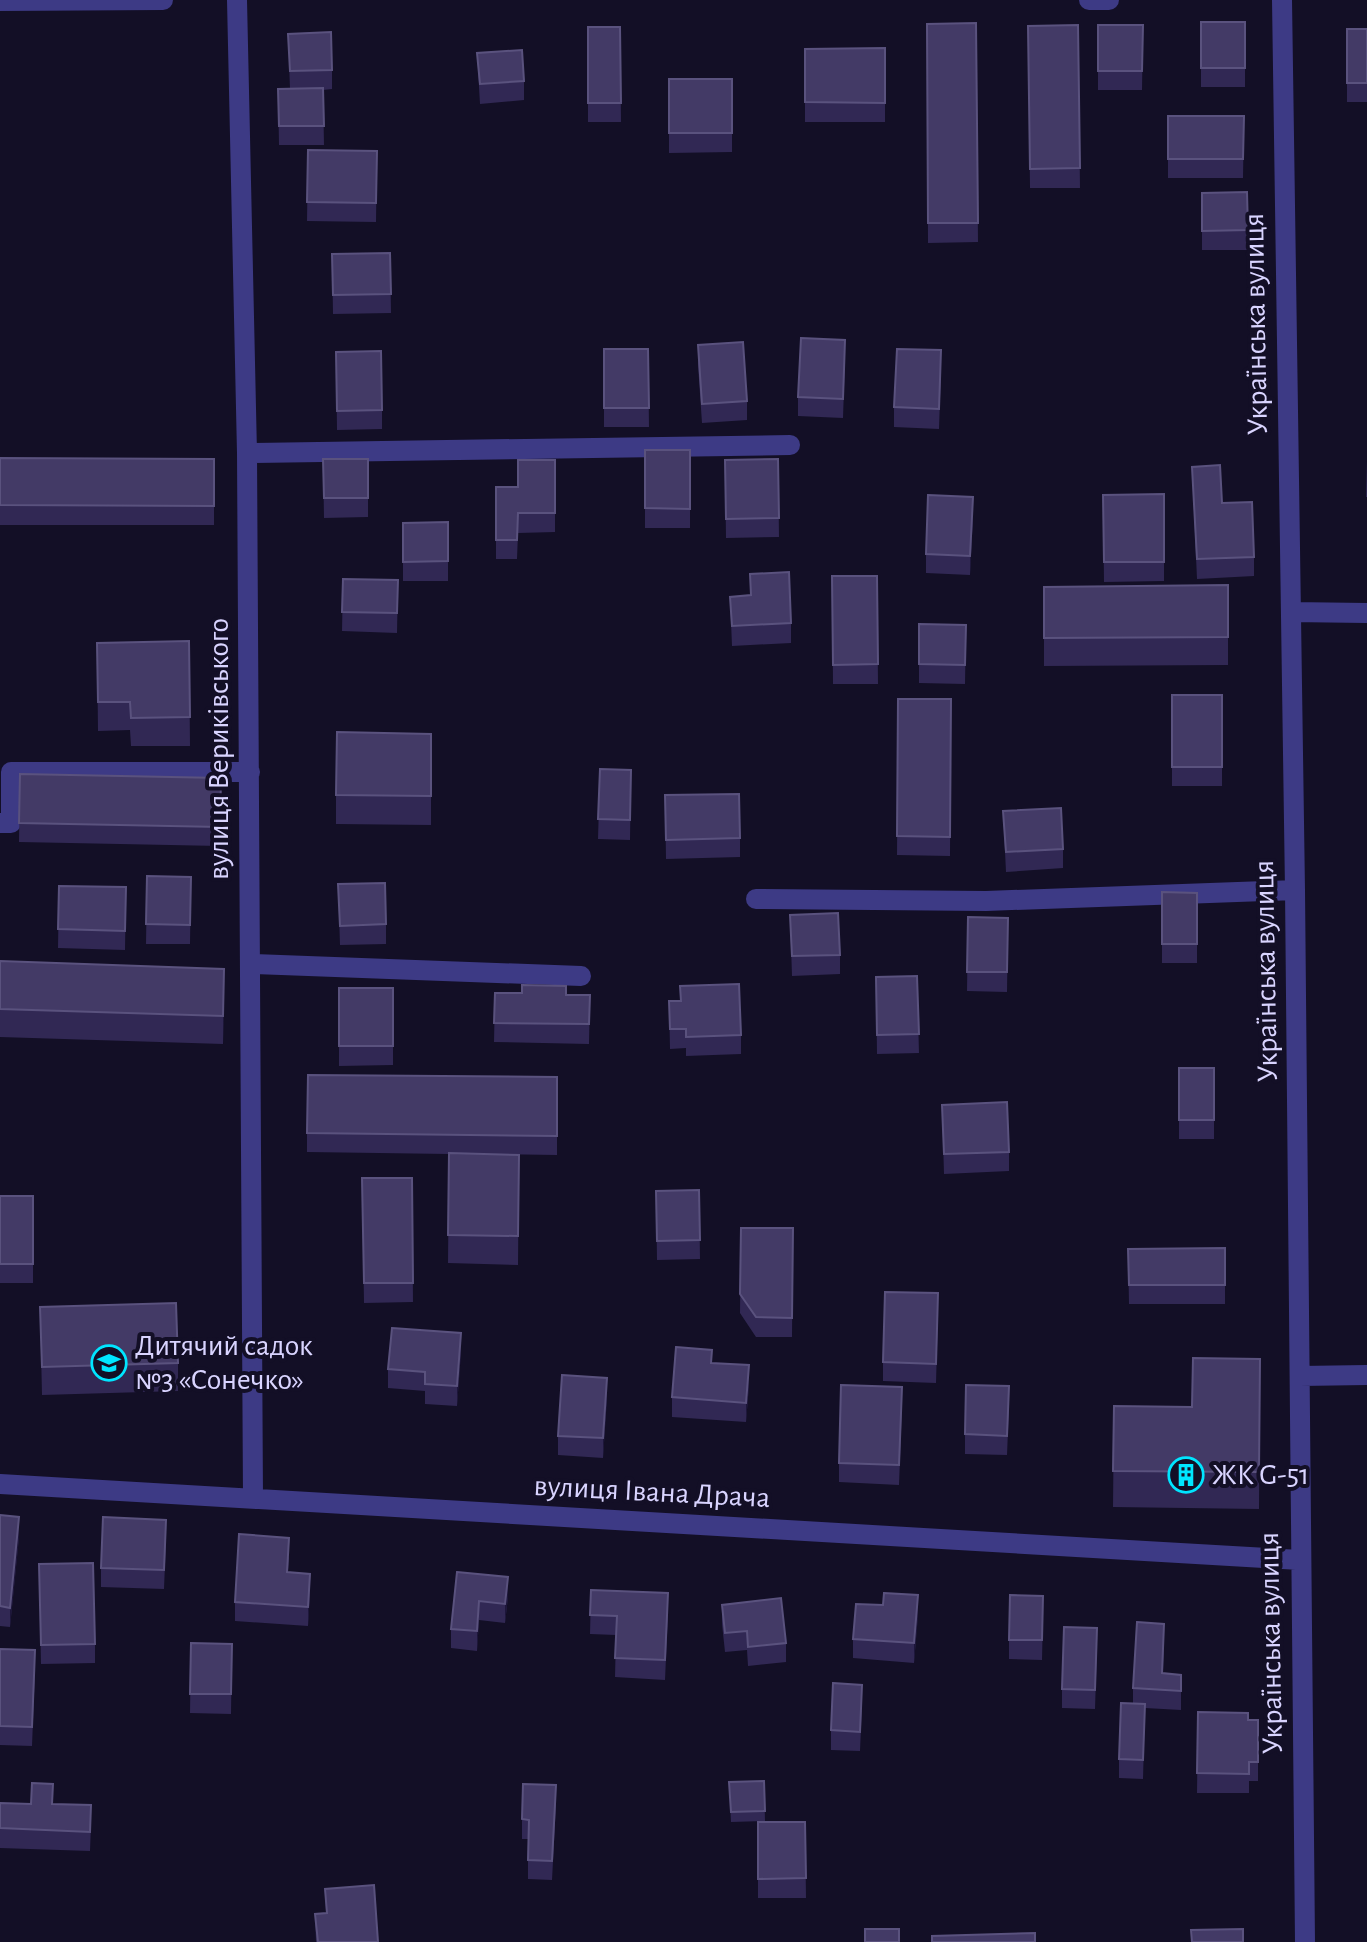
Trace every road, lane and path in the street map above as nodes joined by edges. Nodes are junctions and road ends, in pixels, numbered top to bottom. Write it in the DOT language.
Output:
graph roads {
  1 [pos="163,0"];
  2 [pos="237,0"];
  3 [pos="1089,0"];
  4 [pos="1109,0"];
  5 [pos="1282,0"];
  6 [pos="0,1"];
  7 [pos="790,445"];
  8 [pos="247,453"];
  9 [pos="1291,612"];
  10 [pos="1367,613"];
  11 [pos="250,772"];
  12 [pos="0,823"];
  13 [pos="1295,890"];
  14 [pos="756,899"];
  15 [pos="251,964"];
  16 [pos="581,976"];
  17 [pos="1367,1375"];
  18 [pos="1300,1376"];
  19 [pos="0,1484"];
  20 [pos="253,1499"];
  21 [pos="1300,1560"];
  22 [pos="1305,1942"];
  1 -- 6 [label="street"];
  2 -- 8 [label="street, вулиця Вериківського"];
  3 -- 4 [label="street"];
  5 -- 9 [label="street, Українська вулиця"];
  7 -- 8 [label="street"];
  8 -- 11 [label="street, вулиця Вериківського"];
  9 -- 10 [label="street"];
  9 -- 13 [label="street, Українська вулиця"];
  11 -- 12 [label="street"];
  11 -- 15 [label="street, вулиця Вериківського"];
  13 -- 14 [label="street"];
  13 -- 18 [label="street, Українська вулиця"];
  15 -- 16 [label="street"];
  15 -- 20 [label="street, вулиця Вериківського"];
  17 -- 18 [label="street"];
  18 -- 21 [label="street, Українська вулиця"];
  19 -- 20 [label="street, вулиця Івана Драча"];
  20 -- 21 [label="street, вулиця Івана Драча"];
  21 -- 22 [label="street, Українська вулиця"];
}
